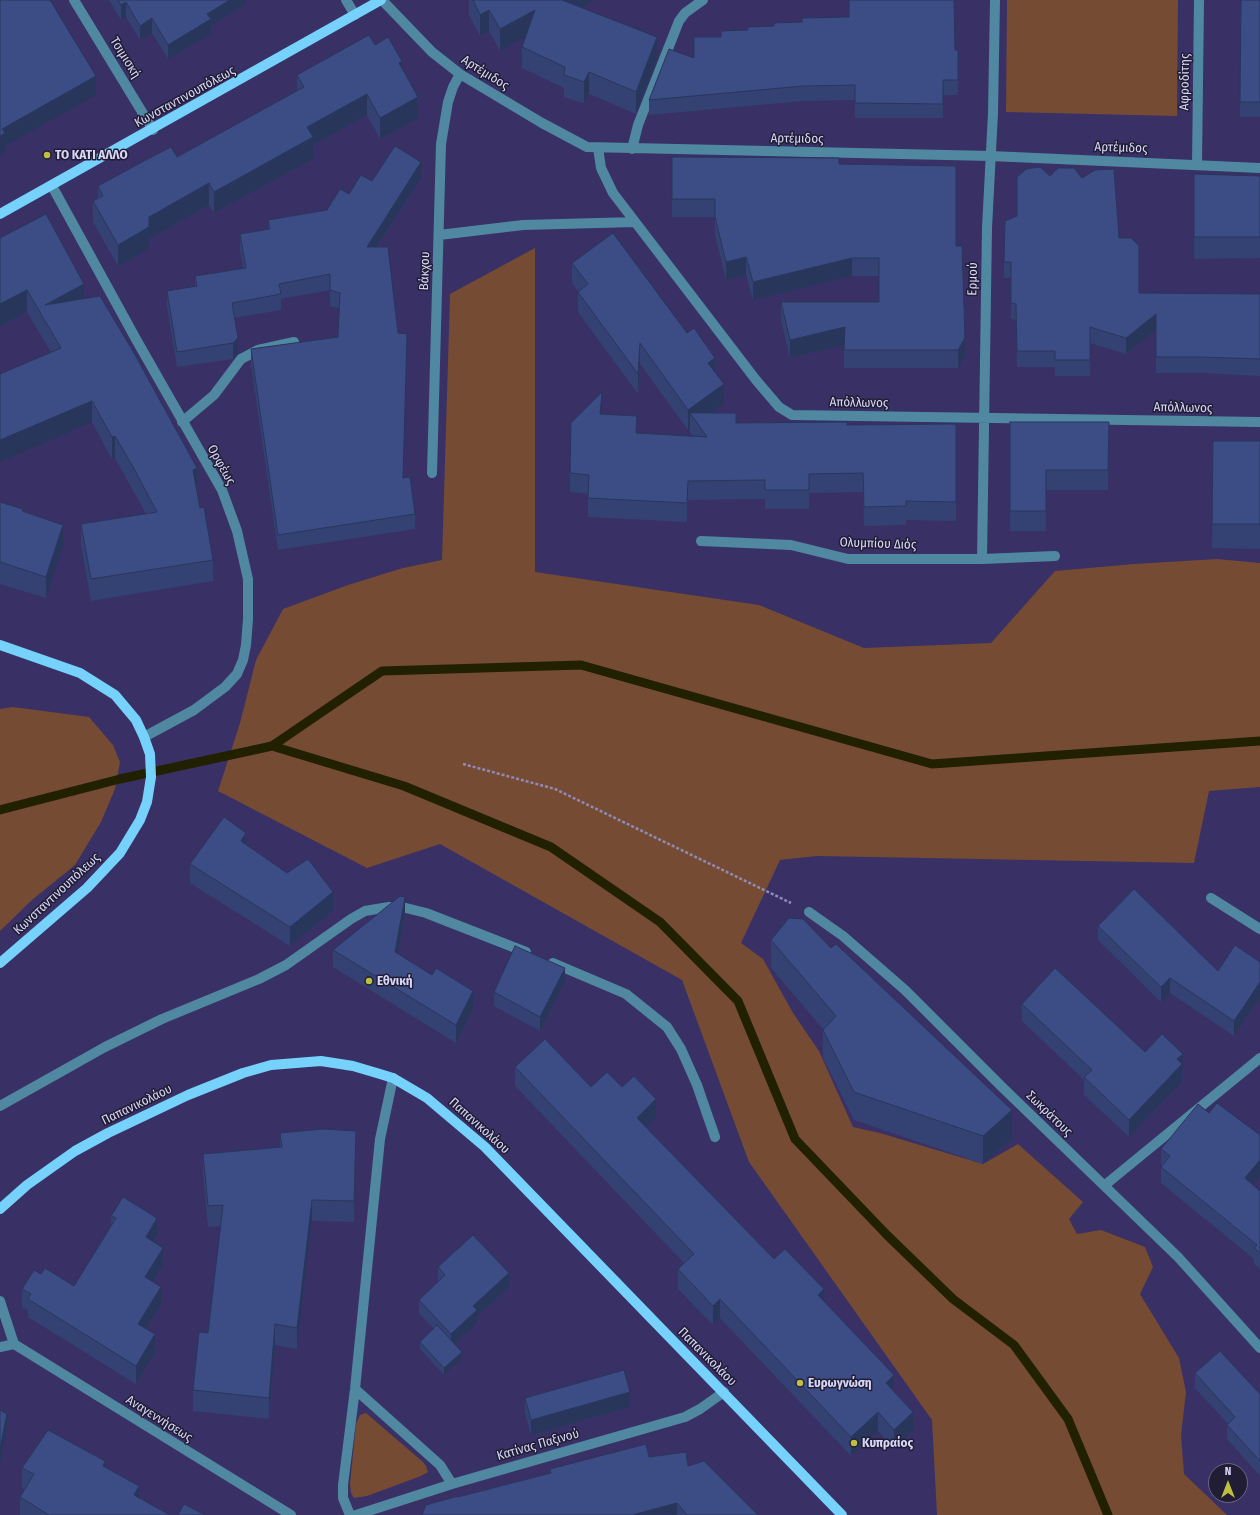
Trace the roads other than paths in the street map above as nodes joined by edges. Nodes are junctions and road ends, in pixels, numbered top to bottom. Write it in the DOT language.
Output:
graph roads {
  1 [pos="74,0"];
  2 [pos="346,0"];
  3 [pos="382,0"];
  4 [pos="703,0"];
  5 [pos="995,0"];
  6 [pos="1199,0"];
  7 [pos="356,15"];
  8 [pos="460,74"];
  9 [pos="153,130"];
  10 [pos="598,148"];
  11 [pos="632,149"];
  12 [pos="991,156"];
  13 [pos="1197,165"];
  14 [pos="1260,168"];
  15 [pos="52,186"];
  16 [pos="0,214"];
  17 [pos="635,222"];
  18 [pos="439,235"];
  19 [pos="294,342"];
  20 [pos="984,418"];
  21 [pos="182,422"];
  22 [pos="1260,422"];
  23 [pos="432,473"];
  24 [pos="701,541"];
  25 [pos="1055,556"];
  26 [pos="982,559"];
  27 [pos="0,645"];
  28 [pos="144,737"];
  29 [pos="1211,898"];
  30 [pos="809,912"];
  31 [pos="1260,929"];
  32 [pos="0,963"];
  33 [pos="1260,1058"];
  34 [pos="393,1078"];
  35 [pos="0,1106"];
  36 [pos="715,1137"];
  37 [pos="1105,1185"];
  38 [pos="0,1209"];
  39 [pos="0,1301"];
  40 [pos="14,1344"];
  41 [pos="0,1347"];
  42 [pos="1260,1348"];
  43 [pos="355,1390"];
  44 [pos="724,1392"];
  45 [pos="452,1484"];
  46 [pos="291,1515"];
  47 [pos="350,1515"];
  48 [pos="356,1515"];
  49 [pos="842,1515"];
  1 -- 9 [label="street, Τσιμισκή"];
  2 -- 7 [label="street"];
  3 -- 7 [label="main road, Κωνσταντινουπόλεως"];
  3 -- 8 [label="street, Αρτέμιδος"];
  4 -- 11 [label="street"];
  5 -- 12 [label="street, Ερμού"];
  6 -- 13 [label="street, Αφροδίτης"];
  7 -- 9 [label="main road, Κωνσταντινουπόλεως"];
  8 -- 10 [label="street, Αρτέμιδος"];
  8 -- 18 [label="street, Βάκχου"];
  9 -- 15 [label="main road, Κωνσταντινουπόλεως"];
  10 -- 11 [label="street, Αρτέμιδος"];
  10 -- 17 [label="street, Απόλλωνος"];
  11 -- 12 [label="street, Αρτέμιδος"];
  12 -- 13 [label="street, Αρτέμιδος"];
  12 -- 20 [label="street, Ερμού"];
  13 -- 14 [label="street, Αρτέμιδος"];
  15 -- 16 [label="main road, Κωνσταντινουπόλεως"];
  15 -- 21 [label="street, Ορφέως"];
  17 -- 18 [label="street"];
  17 -- 20 [label="street, Απόλλωνος"];
  18 -- 23 [label="street, Βάκχου"];
  19 -- 21 [label="street"];
  20 -- 22 [label="street, Απόλλωνος"];
  20 -- 26 [label="street, Ερμού"];
  21 -- 28 [label="street, Ορφέως"];
  24 -- 26 [label="street, Ολυμπίου Διός"];
  25 -- 26 [label="street, Ολυμπίου Διός"];
  27 -- 28 [label="main road, Κωνσταντινουπόλεως"];
  28 -- 32 [label="main road, Κωνσταντινουπόλεως"];
  29 -- 31 [label="street"];
  30 -- 37 [label="street, Σωκράτους"];
  33 -- 37 [label="street"];
  34 -- 38 [label="main road, Παπανικολάου"];
  34 -- 43 [label="street"];
  34 -- 44 [label="main road, Παπανικολάου"];
  35 -- 36 [label="street"];
  37 -- 42 [label="street, Σωκράτους"];
  39 -- 40 [label="street"];
  40 -- 41 [label="street"];
  40 -- 46 [label="street, Αναγεννήσεως"];
  43 -- 45 [label="street"];
  43 -- 47 [label="street"];
  44 -- 45 [label="street, Κατίνας Παξινού"];
  44 -- 49 [label="main road, Παπανικολάου"];
  45 -- 48 [label="street, Κατίνας Παξινού"];
}
